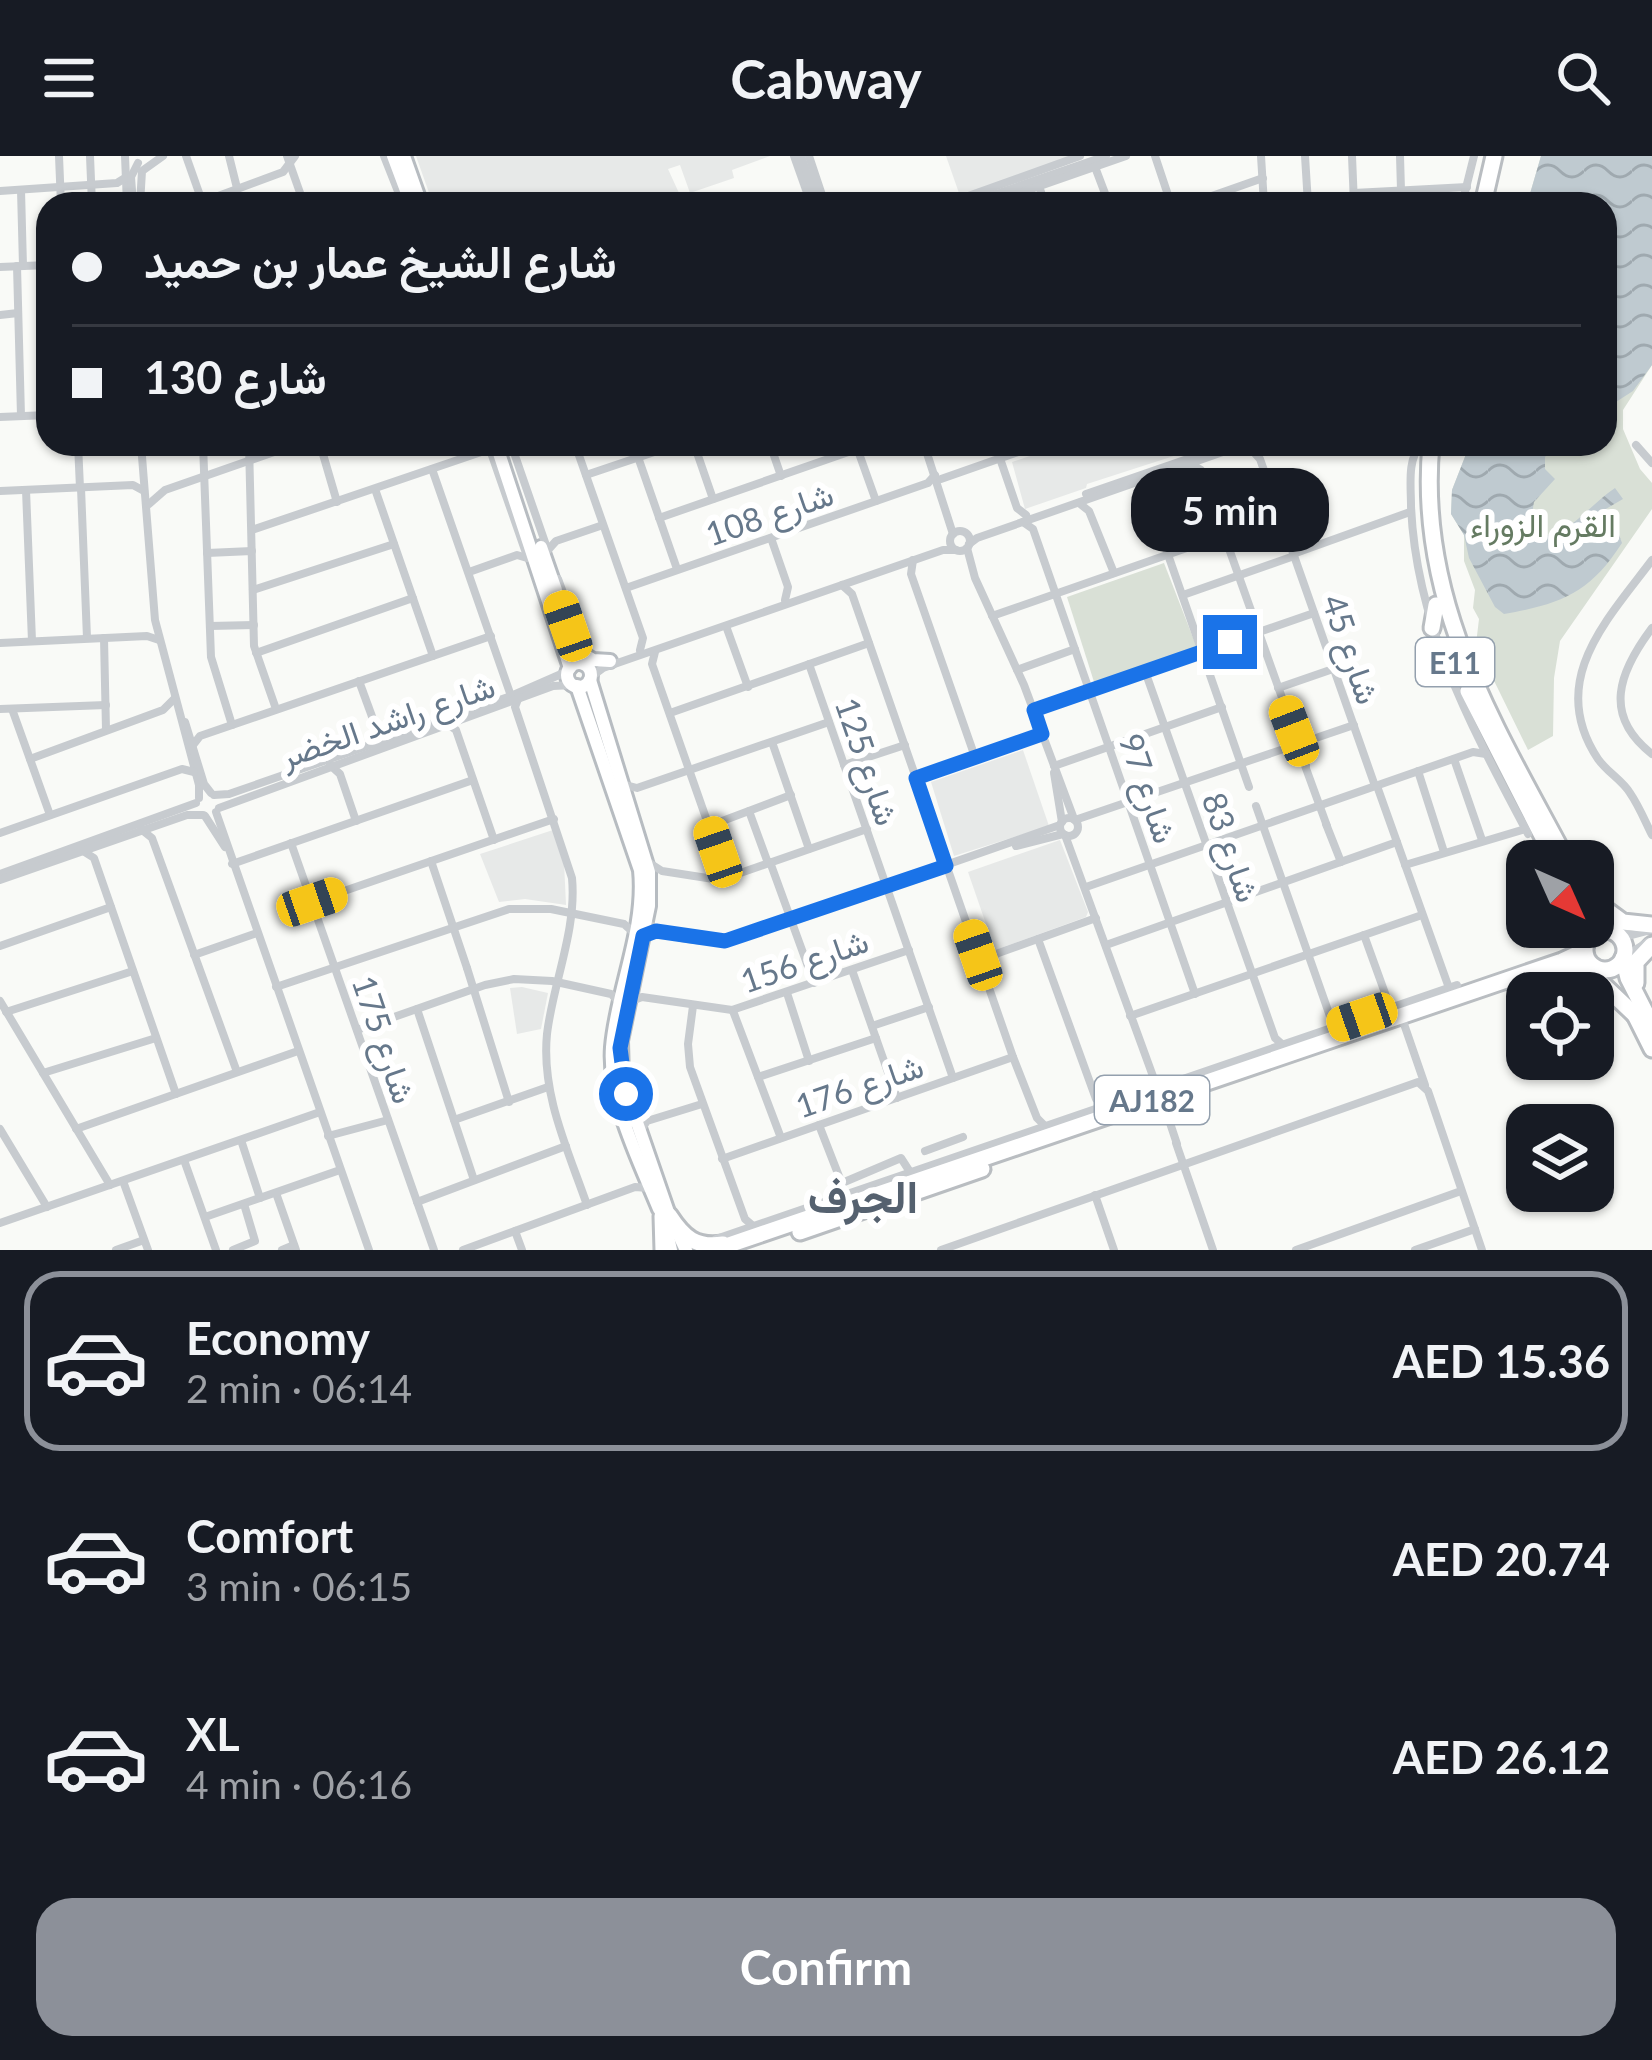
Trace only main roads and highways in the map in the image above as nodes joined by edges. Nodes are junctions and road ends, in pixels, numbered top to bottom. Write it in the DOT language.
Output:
graph roads {
  1 [pos="388,156"];
  2 [pos="404,156"];
  3 [pos="1490,156"];
  4 [pos="402,192"];
  5 [pos="417,192"];
  6 [pos="1482,192"];
  7 [pos="503,456"];
  8 [pos="504,456"];
  9 [pos="1423,456"];
  10 [pos="1426,456"];
  11 [pos="526,527"];
  12 [pos="1436,605"];
  13 [pos="1432,628"];
  14 [pos="581,672"];
  15 [pos="1463,710"];
  16 [pos="600,717"];
  17 [pos="1480,732"];
  18 [pos="1543,840"];
  19 [pos="1556,840"];
  20 [pos="1614,917"];
  21 [pos="640,927"];
  22 [pos="1652,927"];
  23 [pos="1614,931"];
  24 [pos="1652,943"];
  25 [pos="1578,948"];
  26 [pos="1586,948"];
  27 [pos="1624,958"];
  28 [pos="1599,968"];
  29 [pos="1539,972"];
  30 [pos="1544,972"];
  31 [pos="1506,983"];
  32 [pos="1506,985"];
  33 [pos="1614,991"];
  34 [pos="626,995"];
  35 [pos="1639,1012"];
  36 [pos="1652,1025"];
  37 [pos="1361,1029"];
  38 [pos="1282,1042"];
  39 [pos="1652,1049"];
  40 [pos="1026,1132"];
  41 [pos="990,1156"];
  42 [pos="860,1189"];
  43 [pos="888,1190"];
  44 [pos="831,1199"];
  45 [pos="665,1216"];
  46 [pos="807,1219"];
  47 [pos="743,1234"];
  48 [pos="699,1248"];
  49 [pos="667,1250"];
  1 -- 4 [label="main road"];
  2 -- 5 [label="main road"];
  3 -- 6 [label="highway"];
  7 -- 11 [label="main road"];
  8 -- 11 [label="main road"];
  9 -- 12 [label="highway, E11"];
  10 -- 19 [label="highway, E11"];
  11 -- 14 [label="main road"];
  11 -- 14 [label="main road"];
  12 -- 13 [label="highway"];
  12 -- 17 [label="highway, E11"];
  14 -- 16 [label="main road"];
  14 -- 16 [label="main road"];
  14 -- 21 [label="main road"];
  15 -- 17 [label="highway"];
  16 -- 21 [label="main road"];
  17 -- 18 [label="highway, E11"];
  20 -- 22 [label="highway"];
  21 -- 34 [label="main road"];
  23 -- 27 [label="highway"];
  24 -- 35 [label="highway"];
  25 -- 29 [label="highway, AJ182"];
  26 -- 28 [label="highway"];
  27 -- 28 [label="highway"];
  27 -- 35 [label="highway"];
  28 -- 30 [label="highway, AJ182"];
  28 -- 35 [label="highway"];
  31 -- 37 [label="highway, AJ182"];
  32 -- 47 [label="highway, AJ182"];
  33 -- 35 [label="highway"];
  34 -- 45 [label="main road"];
  34 -- 45 [label="main road"];
  35 -- 36 [label="highway"];
  35 -- 39 [label="highway"];
  37 -- 38 [label="highway"];
  37 -- 41 [label="highway, AJ182"];
  40 -- 41 [label="highway"];
  41 -- 43 [label="highway, AJ182"];
  42 -- 43 [label="highway"];
  43 -- 46 [label="highway, AJ182"];
  44 -- 46 [label="highway"];
  45 -- 48 [label="highway"];
  45 -- 49 [label="highway"];
  46 -- 47 [label="highway, AJ182"];
  47 -- 48 [label="highway, AJ182"];
}
